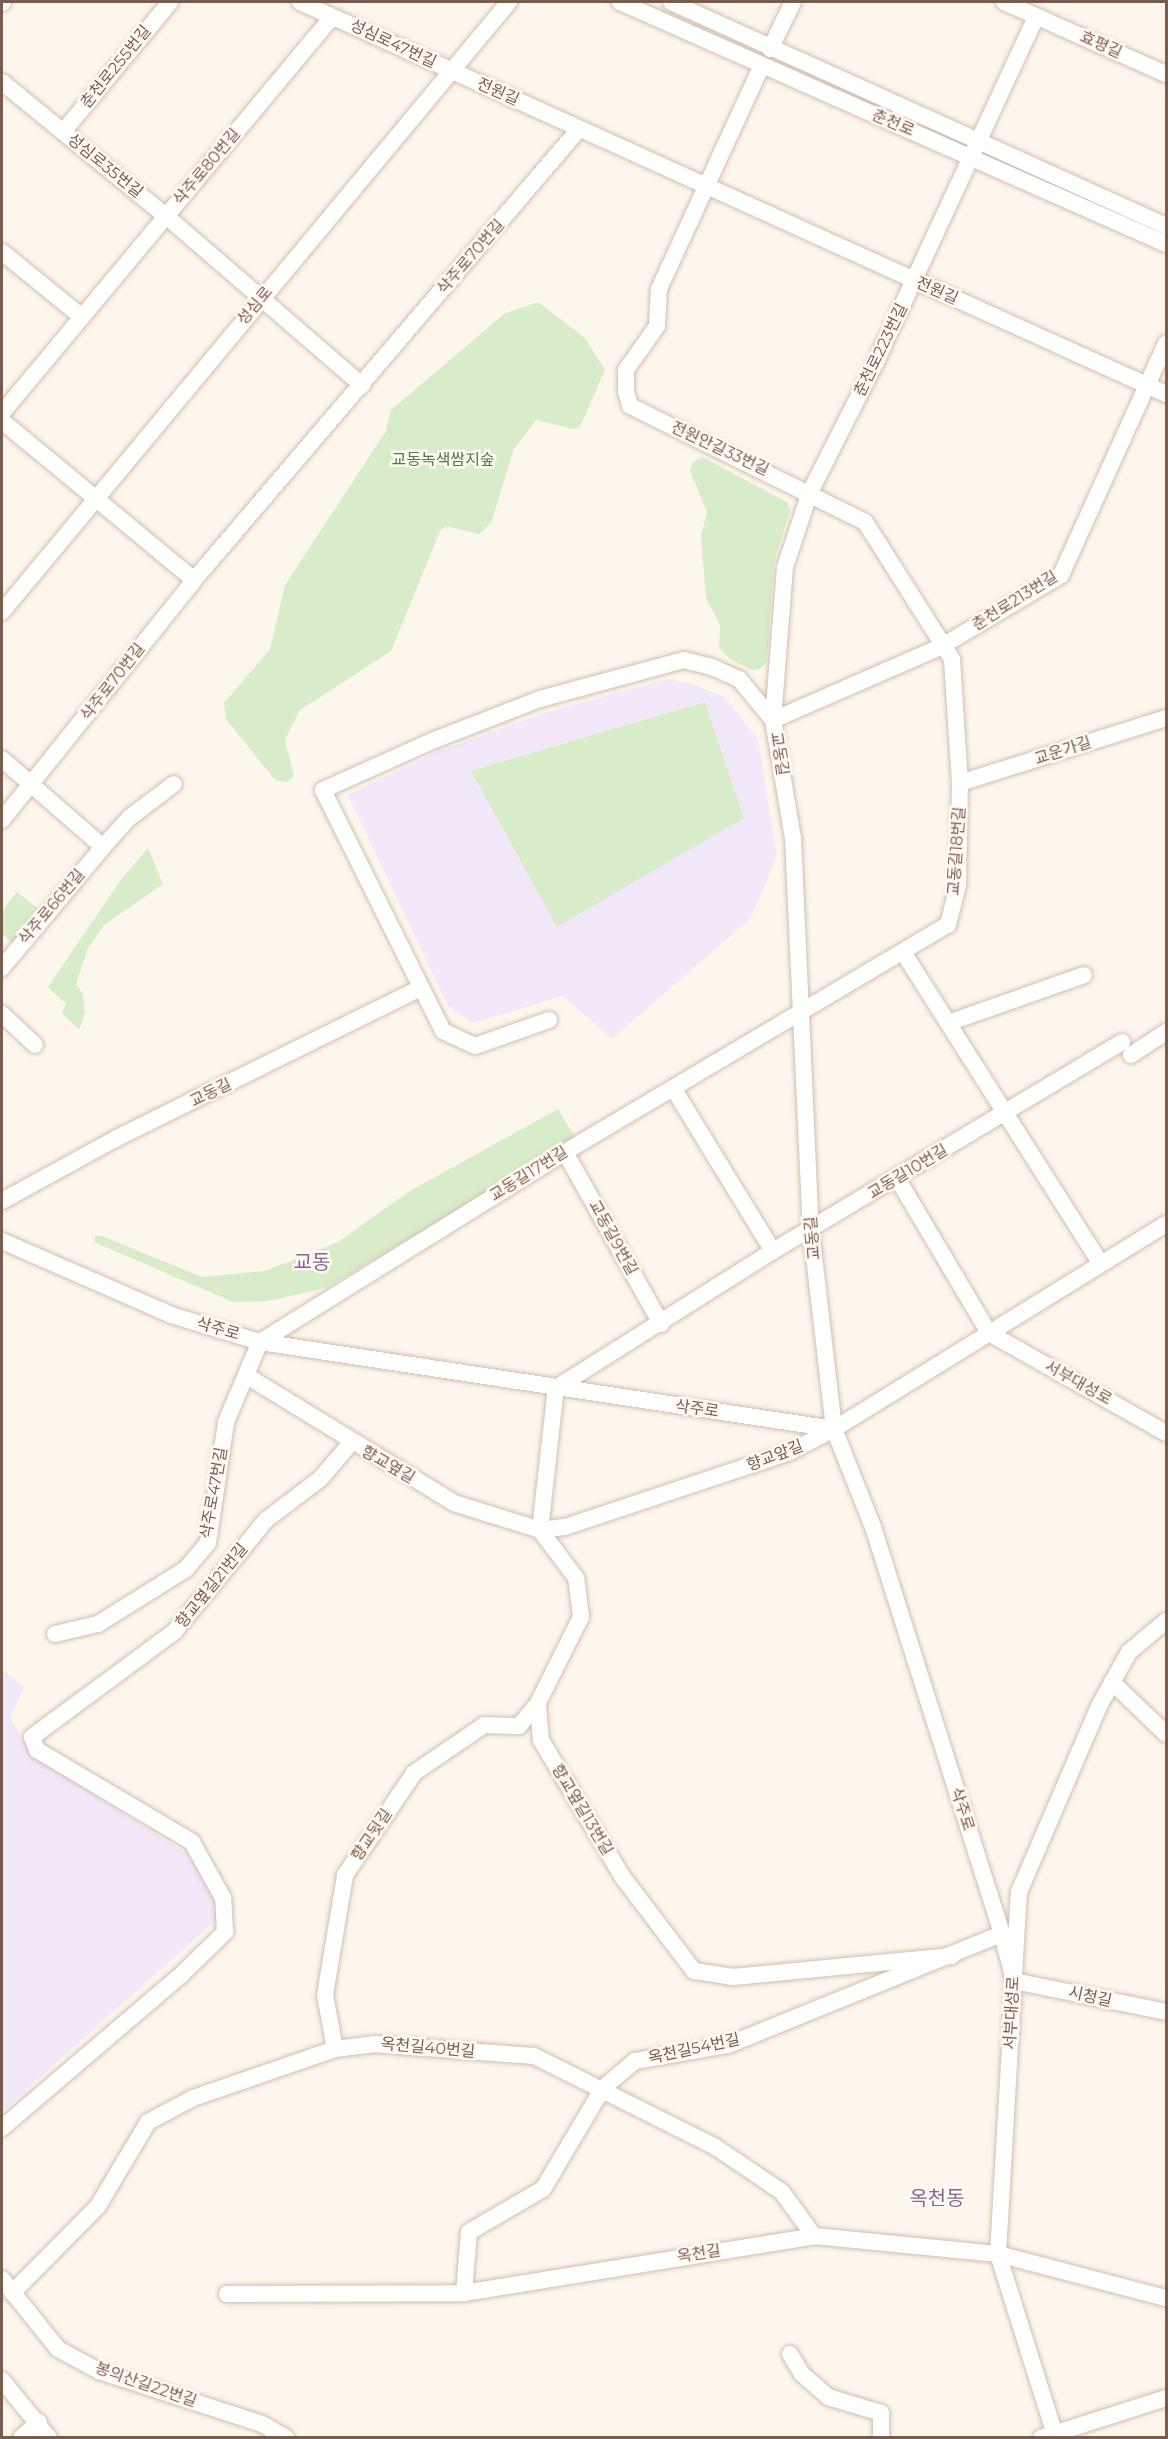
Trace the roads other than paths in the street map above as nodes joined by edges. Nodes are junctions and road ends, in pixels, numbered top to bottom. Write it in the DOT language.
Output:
graph roads {
  1 [pos="170,2"];
  2 [pos="300,2"];
  3 [pos="509,2"];
  4 [pos="620,2"];
  5 [pos="671,2"];
  6 [pos="793,2"];
  7 [pos="1004,2"];
  8 [pos="332,17"];
  9 [pos="1036,17"];
  10 [pos="770,49"];
  11 [pos="761,67"];
  12 [pos="453,72"];
  13 [pos="1167,74"];
  14 [pos="2,82"];
  15 [pos="579,129"];
  16 [pos="63,132"];
  17 [pos="974,148"];
  18 [pos="708,188"];
  19 [pos="166,216"];
  20 [pos="1167,226"];
  21 [pos="1167,244"];
  22 [pos="2,252"];
  23 [pos="914,280"];
  24 [pos="262,298"];
  25 [pos="82,317"];
  26 [pos="1167,344"];
  27 [pos="362,385"];
  28 [pos="1148,386"];
  29 [pos="1167,394"];
  30 [pos="2,413"];
  31 [pos="2,421"];
  32 [pos="810,492"];
  33 [pos="96,499"];
  34 [pos="194,580"];
  35 [pos="2,612"];
  36 [pos="942,646"];
  37 [pos="1167,718"];
  38 [pos="773,720"];
  39 [pos="2,759"];
  40 [pos="960,783"];
  41 [pos="33,784"];
  42 [pos="174,784"];
  43 [pos="2,820"];
  44 [pos="103,846"];
  45 [pos="903,952"];
  46 [pos="2,968"];
  47 [pos="1084,975"];
  48 [pos="421,988"];
  49 [pos="803,1013"];
  50 [pos="2,1014"];
  51 [pos="549,1020"];
  52 [pos="948,1023"];
  53 [pos="1167,1032"];
  54 [pos="35,1045"];
  55 [pos="673,1088"];
  56 [pos="1005,1114"];
  57 [pos="565,1152"];
  58 [pos="897,1178"];
  59 [pos="2,1201"];
  60 [pos="1167,1224"];
  61 [pos="811,1230"];
  62 [pos="2,1241"];
  63 [pos="773,1251"];
  64 [pos="1100,1263"];
  65 [pos="661,1324"];
  66 [pos="988,1333"];
  67 [pos="260,1342"];
  68 [pos="247,1377"];
  69 [pos="556,1388"];
  70 [pos="834,1429"];
  71 [pos="1167,1433"];
  72 [pos="351,1443"];
  73 [pos="540,1530"];
  74 [pos="1167,1621"];
  75 [pos="55,1634"];
  76 [pos="1112,1682"];
  77 [pos="538,1703"];
  78 [pos="1167,1734"];
  79 [pos="1002,1934"];
  80 [pos="952,1956"];
  81 [pos="1014,1981"];
  82 [pos="1167,2013"];
  83 [pos="335,2049"];
  84 [pos="603,2088"];
  85 [pos="2,2128"];
  86 [pos="813,2236"];
  87 [pos="998,2254"];
  88 [pos="2,2279"];
  89 [pos="12,2293"];
  90 [pos="464,2293"];
  91 [pos="227,2294"];
  92 [pos="1167,2298"];
  93 [pos="790,2354"];
  94 [pos="2,2380"];
  95 [pos="1167,2398"];
  96 [pos="39,2422"];
  97 [pos="1051,2436"];
  98 [pos="21,2438"];
  99 [pos="49,2438"];
  100 [pos="286,2438"];
  101 [pos="881,2438"];
  1 -- 16 [label="street, 춘천로255번길"];
  2 -- 8 [label="street, 성심로47번길"];
  3 -- 12 [label="street, 성심로"];
  4 -- 11 [label="street, 춘천로"];
  5 -- 10 [label="street, 춘천로"];
  6 -- 10 [label="street"];
  7 -- 9 [label="street, 효평길"];
  8 -- 12 [label="street, 성심로47번길"];
  8 -- 19 [label="street, 삭주로80번길"];
  9 -- 13 [label="street, 효평길"];
  9 -- 17 [label="street"];
  10 -- 17 [label="street, 춘천로"];
  11 -- 17 [label="street, 춘천로"];
  11 -- 18 [label="street"];
  12 -- 15 [label="street, 전원길"];
  12 -- 24 [label="street, 성심로"];
  14 -- 16 [label="street, 성심로35번길"];
  15 -- 18 [label="street, 전원길"];
  15 -- 27 [label="street, 삭주로70번길"];
  16 -- 19 [label="street, 성심로35번길"];
  17 -- 20 [label="street, 춘천로"];
  17 -- 21 [label="street, 춘천로"];
  17 -- 23 [label="street, 춘천로223번길"];
  18 -- 23 [label="street, 전원길"];
  18 -- 32 [label="street, 전원안길33번길"];
  19 -- 24 [label="street, 성심로35번길"];
  19 -- 25 [label="street, 삭주로80번길"];
  22 -- 25 [label="street"];
  23 -- 28 [label="street, 전원길"];
  23 -- 32 [label="street, 춘천로223번길"];
  24 -- 27 [label="street"];
  24 -- 33 [label="street, 성심로"];
  25 -- 30 [label="street, 삭주로80번길"];
  26 -- 28 [label="street, 춘천로213번길"];
  27 -- 34 [label="street, 삭주로70번길"];
  28 -- 29 [label="street, 전원길"];
  28 -- 36 [label="street, 춘천로213번길"];
  31 -- 33 [label="street"];
  32 -- 36 [label="street"];
  32 -- 38 [label="street, 춘천로223번길"];
  33 -- 34 [label="street"];
  33 -- 35 [label="street, 성심로"];
  34 -- 41 [label="street, 삭주로70번길"];
  36 -- 38 [label="street, 춘천로213번길"];
  36 -- 40 [label="street, 교동길18번길"];
  37 -- 40 [label="street, 교운가길"];
  38 -- 48 [label="street, 교동길"];
  38 -- 49 [label="street, 교동길"];
  39 -- 41 [label="street"];
  40 -- 45 [label="street, 교동길18번길"];
  41 -- 43 [label="street, 삭주로70번길"];
  41 -- 44 [label="street"];
  42 -- 44 [label="street, 삭주로66번길"];
  44 -- 46 [label="street, 삭주로66번길"];
  45 -- 49 [label="street, 교동길18번길"];
  45 -- 52 [label="street"];
  47 -- 52 [label="street"];
  48 -- 51 [label="street, 교동길"];
  48 -- 59 [label="street, 교동길"];
  49 -- 55 [label="street, 교동길17번길"];
  49 -- 61 [label="street, 교동길"];
  50 -- 54 [label="street"];
  52 -- 56 [label="street"];
  53 -- 56 [label="street, 교동길10번길"];
  55 -- 57 [label="street, 교동길17번길"];
  55 -- 63 [label="street"];
  56 -- 58 [label="street, 교동길10번길"];
  56 -- 64 [label="street"];
  57 -- 65 [label="street, 교동길9번길"];
  57 -- 67 [label="street, 교동길17번길"];
  58 -- 61 [label="street, 교동길10번길"];
  58 -- 66 [label="street"];
  60 -- 64 [label="street, 향교앞길"];
  61 -- 63 [label="street"];
  61 -- 70 [label="street, 교동길"];
  62 -- 67 [label="street, 삭주로"];
  63 -- 65 [label="street"];
  64 -- 66 [label="street, 향교앞길"];
  65 -- 69 [label="street"];
  66 -- 70 [label="street, 향교앞길"];
  66 -- 71 [label="street, 서부대성로"];
  67 -- 68 [label="street, 삭주로47번길"];
  67 -- 69 [label="street, 삭주로"];
  68 -- 72 [label="street, 향교옆길"];
  68 -- 75 [label="street, 삭주로47번길"];
  69 -- 70 [label="street, 삭주로"];
  69 -- 73 [label="street"];
  70 -- 73 [label="street, 향교앞길"];
  70 -- 79 [label="street, 삭주로"];
  72 -- 73 [label="street, 향교옆길"];
  72 -- 85 [label="street, 향교옆길21번길"];
  73 -- 77 [label="street"];
  74 -- 76 [label="street, 서부대성로"];
  76 -- 78 [label="street"];
  76 -- 81 [label="street, 서부대성로"];
  77 -- 80 [label="street, 향교옆길13번길"];
  77 -- 83 [label="street, 향교뒷길"];
  79 -- 80 [label="street, 옥천길54번길"];
  79 -- 81 [label="street, 삭주로"];
  80 -- 84 [label="street, 옥천길54번길"];
  81 -- 82 [label="street, 시청길"];
  81 -- 87 [label="street, 서부대성로"];
  83 -- 84 [label="street, 옥천길40번길"];
  83 -- 89 [label="street, 옥천길40번길"];
  84 -- 86 [label="street, 옥천길40번길"];
  84 -- 90 [label="street, 옥천길54번길"];
  86 -- 87 [label="street, 옥천길"];
  86 -- 90 [label="street, 옥천길"];
  87 -- 92 [label="street, 옥천길"];
  87 -- 97 [label="street, 서부대성로"];
  88 -- 89 [label="street, 봉의산길22번길"];
  89 -- 100 [label="street, 봉의산길22번길"];
  90 -- 91 [label="street, 옥천길"];
  93 -- 101 [label="street"];
  94 -- 96 [label="street"];
  95 -- 97 [label="street"];
  96 -- 98 [label="street"];
  96 -- 99 [label="street"];
}
